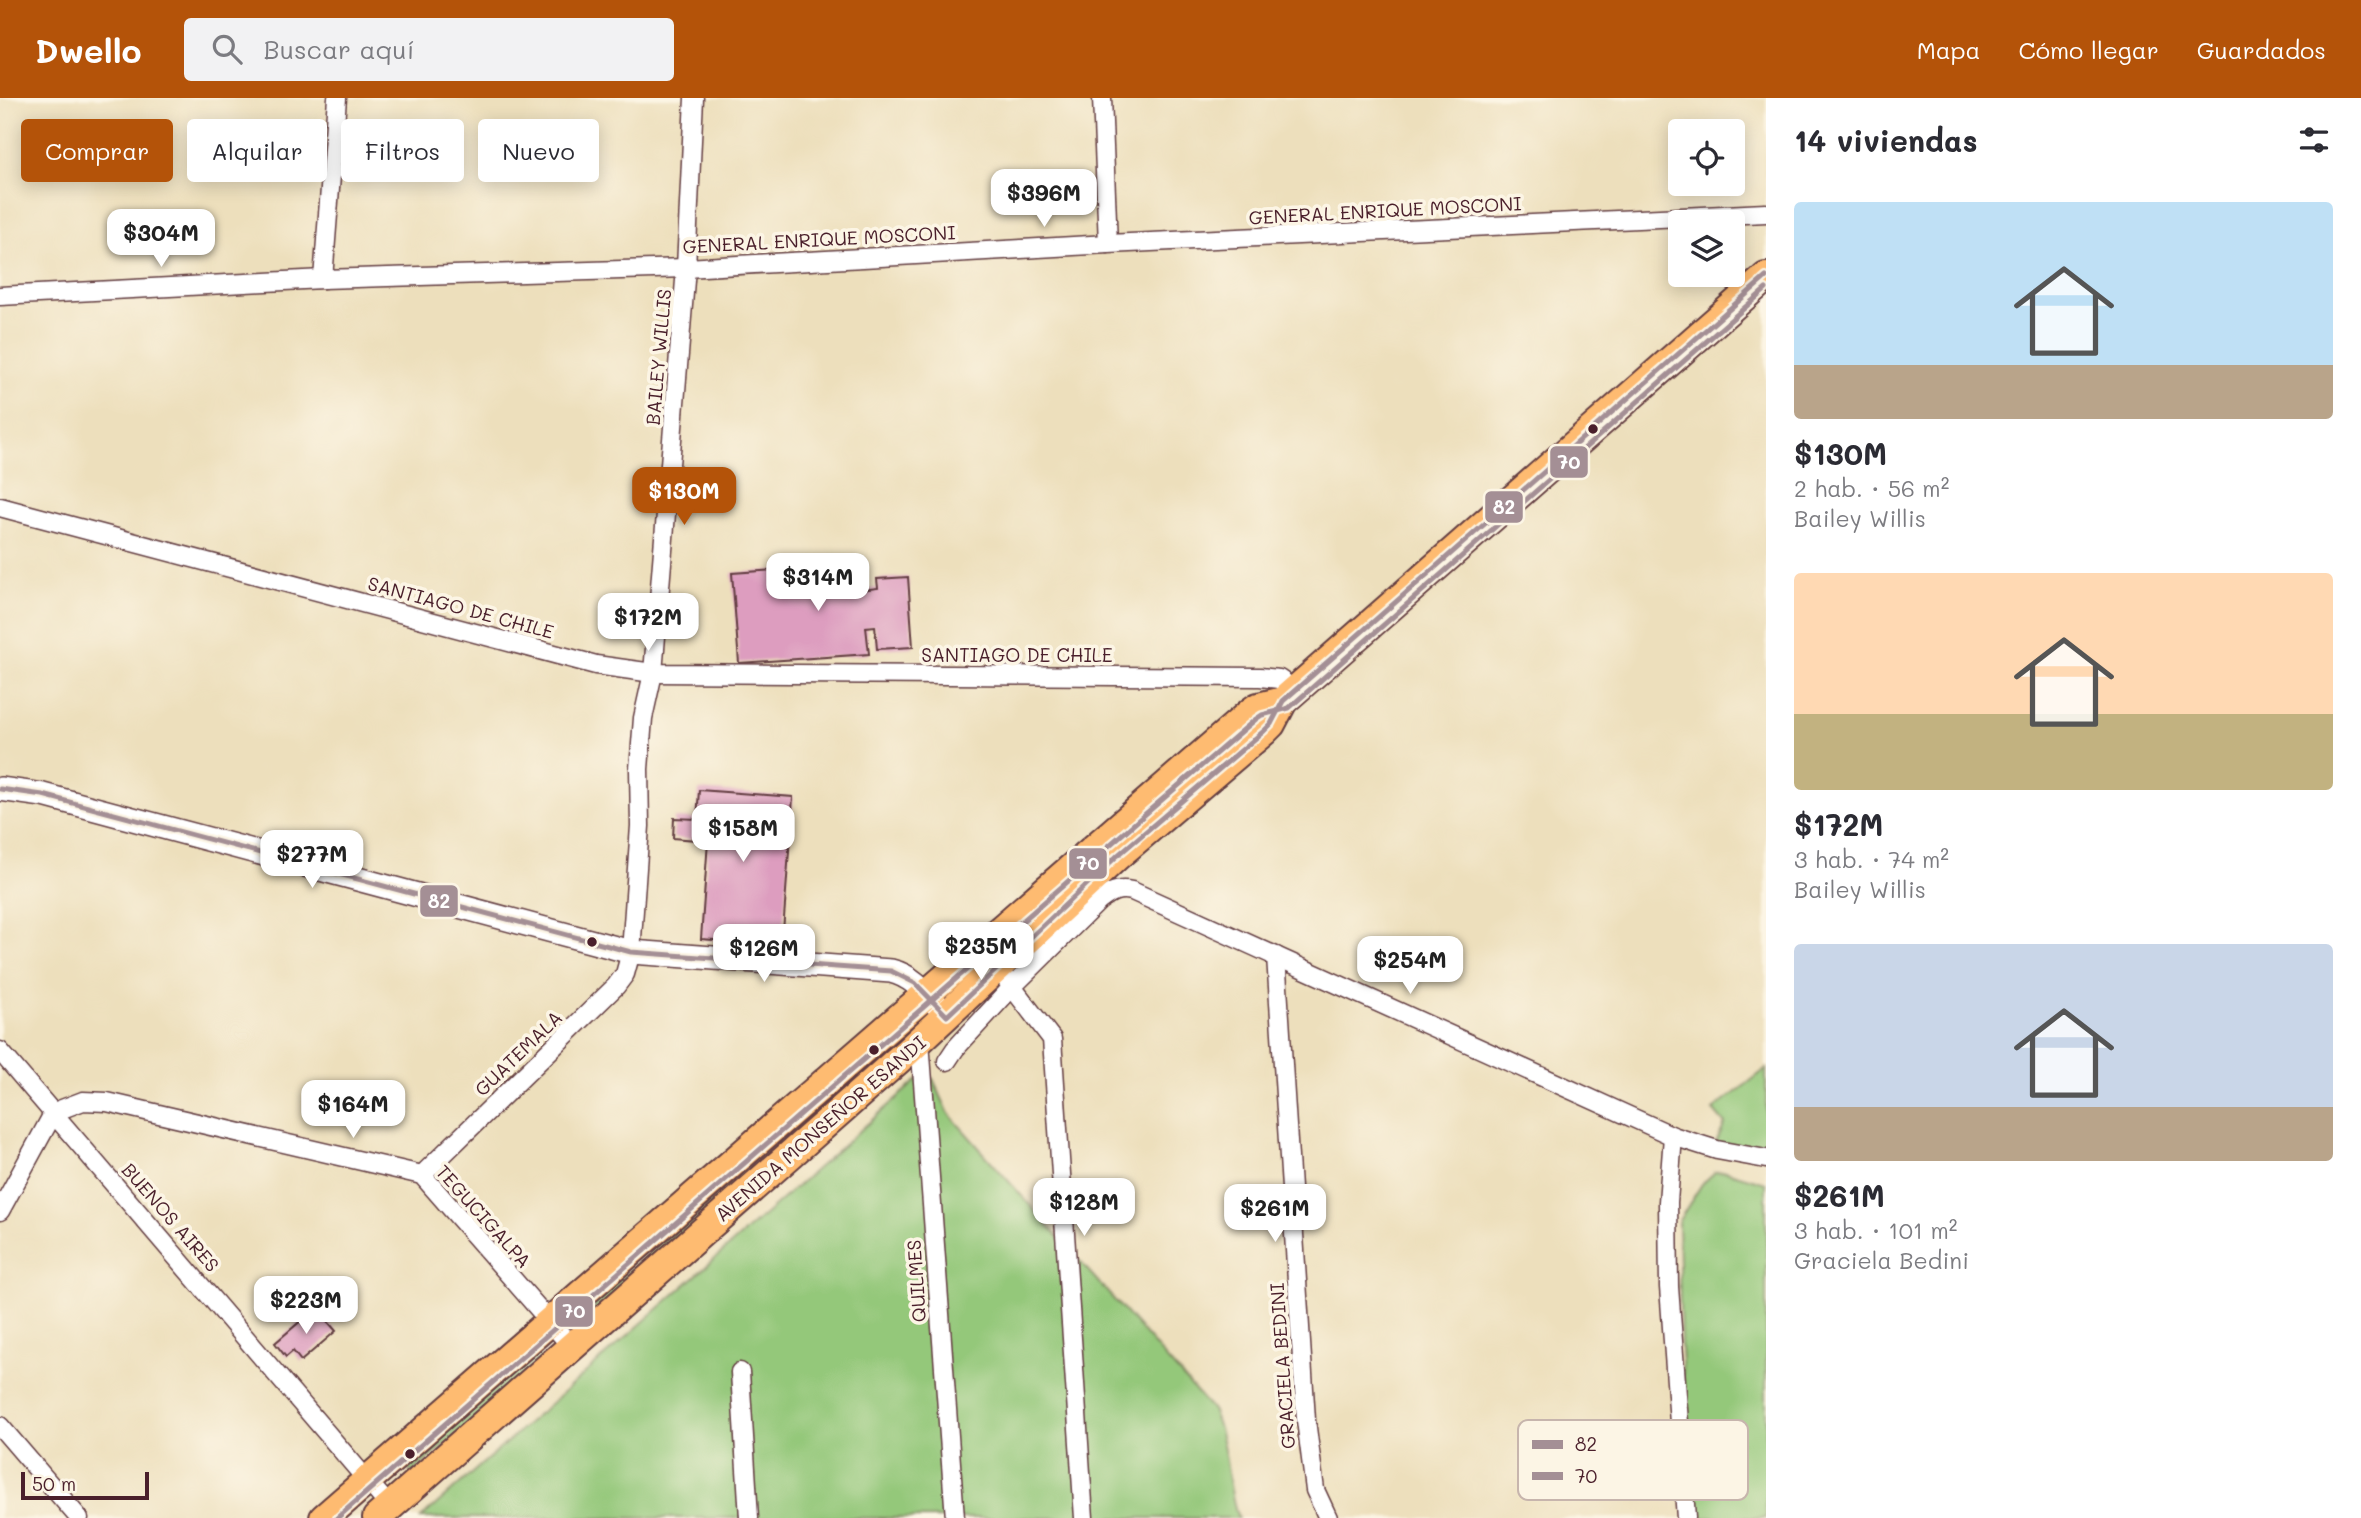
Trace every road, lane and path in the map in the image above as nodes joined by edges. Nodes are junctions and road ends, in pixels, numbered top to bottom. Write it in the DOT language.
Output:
graph roads {
  1 [pos="337,98"];
  2 [pos="694,98"];
  3 [pos="1102,98"];
  4 [pos="1766,214"];
  5 [pos="1108,244"];
  6 [pos="686,268"];
  7 [pos="1766,277"];
  8 [pos="323,279"];
  9 [pos="0,296"];
  10 [pos="0,507"];
  11 [pos="653,673"];
  12 [pos="1289,696"];
  13 [pos="0,789"];
  14 [pos="976,950"];
  15 [pos="631,952"];
  16 [pos="1276,956"];
  17 [pos="1005,978"];
  18 [pos="925,993"];
  19 [pos="947,1016"];
  20 [pos="920,1041"];
  21 [pos="0,1051"];
  22 [pos="947,1061"];
  23 [pos="54,1112"];
  24 [pos="1672,1136"];
  25 [pos="1766,1159"];
  26 [pos="422,1175"];
  27 [pos="0,1211"];
  28 [pos="550,1322"];
  29 [pos="572,1347"];
  30 [pos="740,1372"];
  31 [pos="1679,1420"];
  32 [pos="0,1426"];
  33 [pos="368,1480"];
  34 [pos="1685,1500"];
  35 [pos="384,1512"];
  36 [pos="79,1518"];
  37 [pos="324,1518"];
  38 [pos="749,1518"];
  39 [pos="955,1518"];
  40 [pos="1084,1518"];
  41 [pos="1328,1518"];
  42 [pos="1686,1518"];
  1 -- 8 [label="street"];
  2 -- 6 [label="street, BAILEY WILLIS"];
  3 -- 5 [label="street"];
  4 -- 5 [label="street, GENERAL ENRIQUE MOSCONI"];
  5 -- 6 [label="street, GENERAL ENRIQUE MOSCONI"];
  6 -- 8 [label="street, GENERAL ENRIQUE MOSCONI"];
  6 -- 11 [label="street, BAILEY WILLIS"];
  7 -- 12 [label="main road, AVENIDA MONSEÑOR ESANDI"];
  8 -- 9 [label="street, GENERAL ENRIQUE MOSCONI"];
  10 -- 11 [label="street, SANTIAGO DE CHILE"];
  11 -- 12 [label="street, SANTIAGO DE CHILE"];
  11 -- 15 [label="street, BAILEY WILLIS"];
  12 -- 14 [label="main road, AVENIDA MONSEÑOR ESANDI"];
  12 -- 17 [label="main road, AVENIDA MONSEÑOR ESANDI"];
  13 -- 15 [label="street"];
  14 -- 17 [label="street"];
  14 -- 18 [label="main road, AVENIDA MONSEÑOR ESANDI"];
  15 -- 18 [label="street"];
  15 -- 26 [label="street, GUATEMALA"];
  16 -- 17 [label="street"];
  16 -- 24 [label="street"];
  16 -- 41 [label="street, GRACIELA BEDINI"];
  17 -- 19 [label="main road, AVENIDA MONSEÑOR ESANDI"];
  17 -- 22 [label="street"];
  17 -- 40 [label="street"];
  18 -- 19 [label="street"];
  18 -- 28 [label="main road, AVENIDA MONSEÑOR ESANDI"];
  19 -- 20 [label="main road, AVENIDA MONSEÑOR ESANDI"];
  20 -- 29 [label="main road, AVENIDA MONSEÑOR ESANDI"];
  20 -- 39 [label="street, QUILMES"];
  21 -- 23 [label="street, BUENOS AIRES"];
  23 -- 26 [label="street, TEGUCIGALPA"];
  23 -- 27 [label="street"];
  23 -- 33 [label="street, BUENOS AIRES"];
  24 -- 25 [label="street"];
  24 -- 31 [label="street"];
  26 -- 28 [label="street, TEGUCIGALPA"];
  28 -- 29 [label="street, TEGUCIGALPA"];
  28 -- 33 [label="main road, AVENIDA MONSEÑOR ESANDI"];
  29 -- 35 [label="main road, AVENIDA MONSEÑOR ESANDI"];
  30 -- 38 [label="street"];
  32 -- 36 [label="street"];
  33 -- 35 [label="street, BUENOS AIRES"];
  33 -- 37 [label="main road, AVENIDA MONSEÑOR ESANDI"];
  34 -- 42 [label="street"];
}
